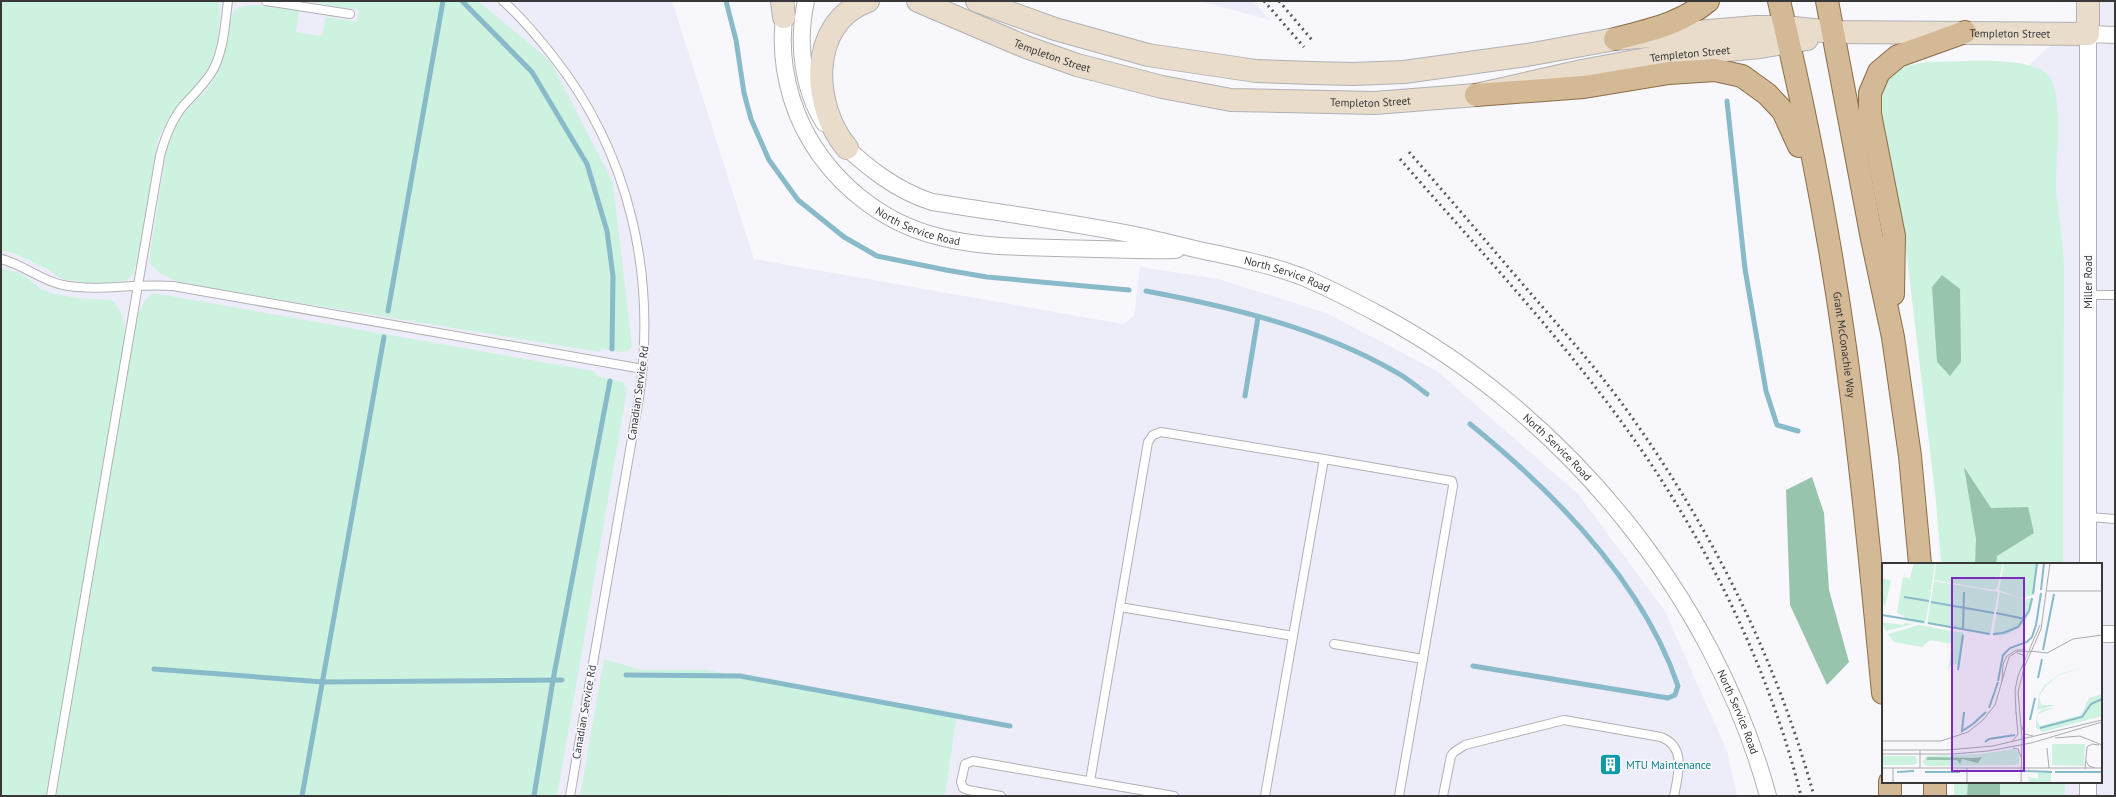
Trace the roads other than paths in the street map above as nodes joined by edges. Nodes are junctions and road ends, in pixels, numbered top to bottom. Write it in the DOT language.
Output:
graph roads {
  1 [pos="228,1"];
  2 [pos="266,1"];
  3 [pos="503,1"];
  4 [pos="806,1"];
  5 [pos="868,1"];
  6 [pos="918,1"];
  7 [pos="977,1"];
  8 [pos="1708,1"];
  9 [pos="1779,1"];
  10 [pos="1826,1"];
  11 [pos="2088,1"];
  12 [pos="784,6"];
  13 [pos="350,14"];
  14 [pos="1833,32"];
  15 [pos="1966,32"];
  16 [pos="2088,34"];
  17 [pos="1786,35"];
  18 [pos="2115,35"];
  19 [pos="1615,39"];
  20 [pos="1476,95"];
  21 [pos="847,148"];
  22 [pos="1202,250"];
  23 [pos="1,259"];
  24 [pos="139,286"];
  25 [pos="2088,295"];
  26 [pos="2115,295"];
  27 [pos="1893,338"];
  28 [pos="1844,344"];
  29 [pos="643,369"];
  30 [pos="1324,459"];
  31 [pos="2088,517"];
  32 [pos="2111,518"];
  33 [pos="1920,563"];
  34 [pos="2088,563"];
  35 [pos="1120,607"];
  36 [pos="2102,634"];
  37 [pos="2115,634"];
  38 [pos="1293,636"];
  39 [pos="1334,644"];
  40 [pos="1423,659"];
  41 [pos="1882,682"];
  42 [pos="1090,781"];
  43 [pos="1890,783"];
  44 [pos="1935,783"];
  45 [pos="2088,783"];
  46 [pos="51,796"];
  47 [pos="570,796"];
  48 [pos="1001,796"];
  49 [pos="1174,796"];
  50 [pos="1265,796"];
  51 [pos="1399,796"];
  52 [pos="1443,796"];
  53 [pos="1674,796"];
  54 [pos="1768,796"];
  55 [pos="1890,796"];
  56 [pos="1936,796"];
  57 [pos="2088,796"];
  1 -- 24 [label="lane"];
  2 -- 13 [label="lane"];
  3 -- 29 [label="lane, Canadian Service Rd"];
  4 -- 21 [label="street, North Service Road"];
  5 -- 21 [label="street"];
  6 -- 20 [label="street, Templeton Street"];
  7 -- 19 [label="street, Templeton Street"];
  8 -- 19 [label="main road"];
  9 -- 17 [label="main road, Grant McConachie Way"];
  10 -- 14 [label="main road"];
  11 -- 16 [label="street, Miller Road"];
  12 -- 22 [label="street, North Service Road"];
  14 -- 15 [label="street, Templeton Street"];
  14 -- 17 [label="street, Templeton Street"];
  14 -- 27 [label="main road"];
  15 -- 16 [label="street, Templeton Street"];
  15 -- 27 [label="main road"];
  16 -- 18 [label="street, Templeton Street"];
  16 -- 25 [label="street, Miller Road"];
  17 -- 19 [label="street, Templeton Street"];
  17 -- 20 [label="street, Templeton Street"];
  17 -- 28 [label="main road, Grant McConachie Way"];
  20 -- 28 [label="main road"];
  21 -- 22 [label="street, North Service Road"];
  22 -- 54 [label="street, North Service Road"];
  23 -- 24 [label="lane"];
  24 -- 29 [label="lane"];
  24 -- 46 [label="lane"];
  25 -- 26 [label="lane"];
  25 -- 31 [label="street, Miller Road"];
  27 -- 33 [label="main road"];
  28 -- 41 [label="main road, Grant McConachie Way"];
  29 -- 47 [label="lane, Canadian Service Rd"];
  30 -- 35 [label="lane"];
  30 -- 38 [label="lane"];
  30 -- 40 [label="lane"];
  31 -- 32 [label="lane"];
  31 -- 34 [label="street, Miller Road"];
  35 -- 38 [label="lane"];
  35 -- 42 [label="lane"];
  36 -- 37 [label="street"];
  38 -- 50 [label="lane"];
  39 -- 40 [label="lane"];
  40 -- 51 [label="lane"];
  42 -- 48 [label="lane"];
  42 -- 49 [label="lane"];
  43 -- 55 [label="main road"];
  44 -- 56 [label="main road"];
  45 -- 57 [label="street"];
  52 -- 53 [label="lane"];
}
